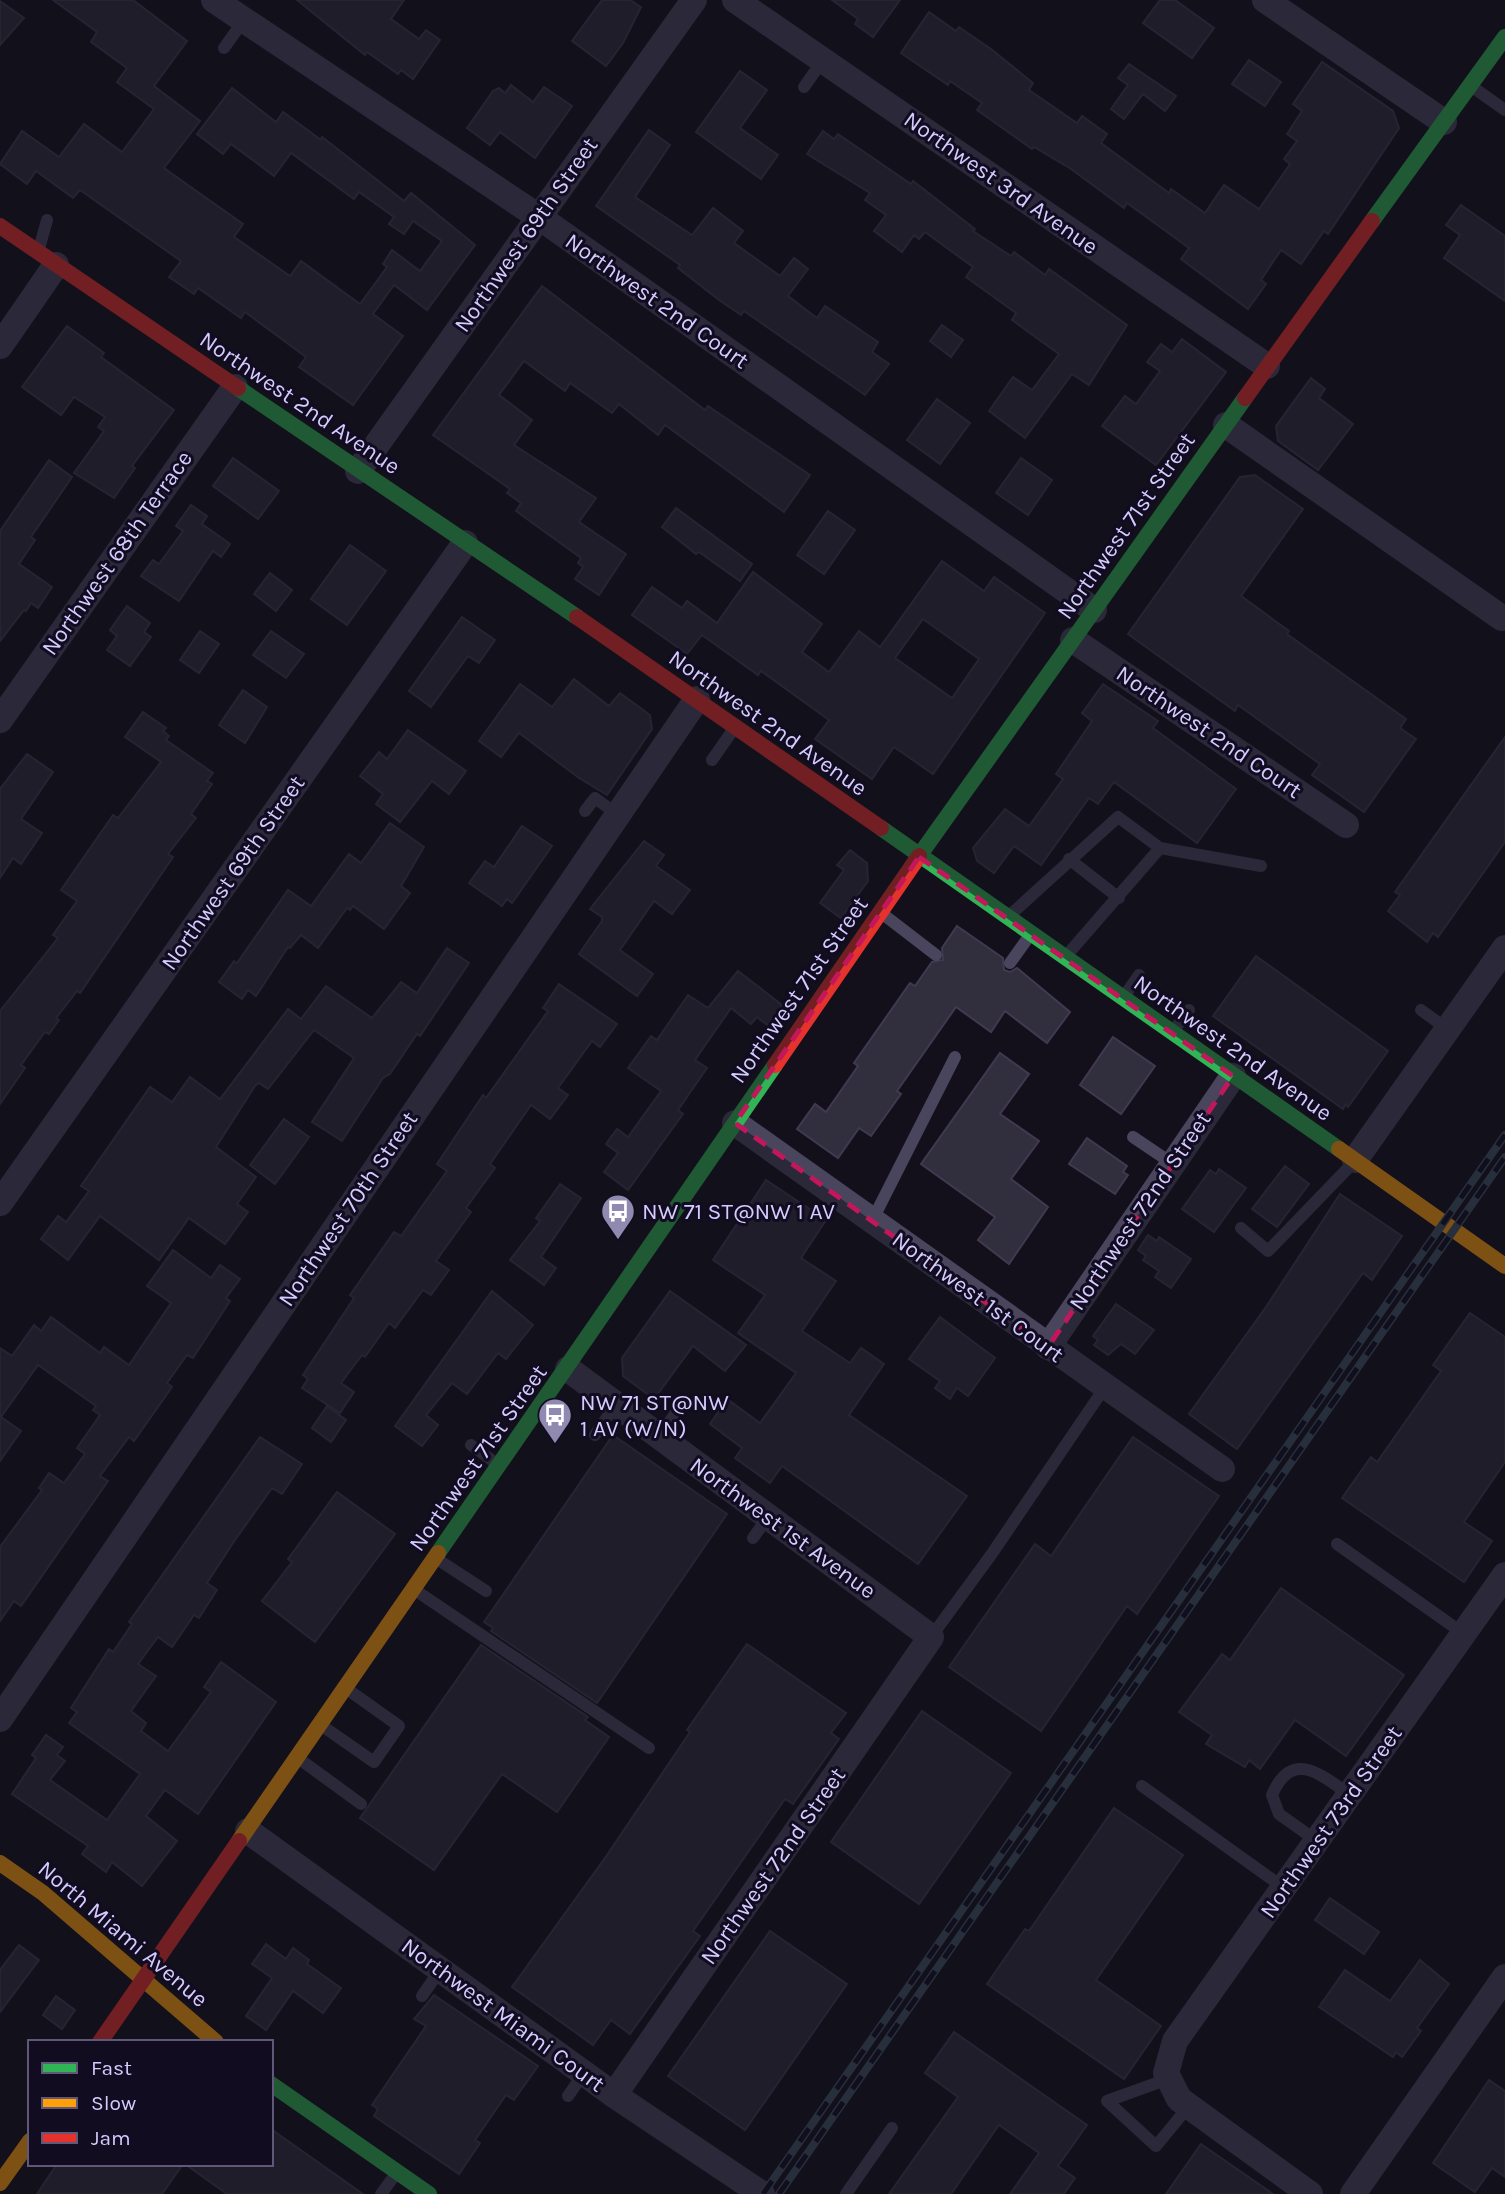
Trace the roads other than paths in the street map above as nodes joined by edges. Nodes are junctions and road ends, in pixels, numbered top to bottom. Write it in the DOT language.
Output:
graph roads {
  1 [pos="214,0"];
  2 [pos="694,0"];
  3 [pos="735,0"];
  4 [pos="1265,0"];
  5 [pos="244,20"];
  6 [pos="1505,37"];
  7 [pos="224,48"];
  8 [pos="823,60"];
  9 [pos="1471,86"];
  10 [pos="804,87"];
  11 [pos="1505,110"];
  12 [pos="1444,122"];
  13 [pos="539,217"];
  14 [pos="47,220"];
  15 [pos="0,226"];
  16 [pos="47,259"];
  17 [pos="0,346"];
  18 [pos="1267,366"];
  19 [pos="235,387"];
  20 [pos="1226,425"];
  21 [pos="358,471"];
  22 [pos="465,543"];
  23 [pos="1094,610"];
  24 [pos="1503,618"];
  25 [pos="1073,640"];
  26 [pos="697,699"];
  27 [pos="0,720"];
  28 [pos="736,727"];
  29 [pos="712,760"];
  30 [pos="585,811"];
  31 [pos="618,815"];
  32 [pos="1346,825"];
  33 [pos="1160,848"];
  34 [pos="919,857"];
  35 [pos="1069,859"];
  36 [pos="1261,866"];
  37 [pos="1119,898"];
  38 [pos="880,913"];
  39 [pos="1007,918"];
  40 [pos="1030,934"];
  41 [pos="1505,948"];
  42 [pos="936,956"];
  43 [pos="1065,958"];
  44 [pos="1010,963"];
  45 [pos="1139,975"];
  46 [pos="1122,999"];
  47 [pos="1189,1010"];
  48 [pos="1421,1010"];
  49 [pos="1447,1029"];
  50 [pos="1172,1033"];
  51 [pos="955,1056"];
  52 [pos="1233,1076"];
  53 [pos="734,1123"];
  54 [pos="1133,1137"];
  55 [pos="1355,1160"];
  56 [pos="1173,1164"];
  57 [pos="0,1203"];
  58 [pos="872,1221"];
  59 [pos="1241,1228"];
  60 [pos="1505,1266"];
  61 [pos="1048,1347"];
  62 [pos="568,1369"];
  63 [pos="1105,1387"];
  64 [pos="616,1404"];
  65 [pos="675,1414"];
  66 [pos="595,1435"];
  67 [pos="659,1437"];
  68 [pos="471,1446"];
  69 [pos="500,1466"];
  70 [pos="1222,1469"];
  71 [pos="1337,1544"];
  72 [pos="436,1559"];
  73 [pos="1505,1575"];
  74 [pos="415,1590"];
  75 [pos="486,1591"];
  76 [pos="1464,1634"];
  77 [pos="931,1637"];
  78 [pos="347,1689"];
  79 [pos="0,1719"];
  80 [pos="321,1725"];
  81 [pos="649,1748"];
  82 [pos="298,1758"];
  83 [pos="1142,1786"];
  84 [pos="1350,1795"];
  85 [pos="361,1804"];
  86 [pos="248,1831"];
  87 [pos="1317,1841"];
  88 [pos="0,1863"];
  89 [pos="1284,1888"];
  90 [pos="440,1970"];
  91 [pos="1505,1977"];
  92 [pos="144,1978"];
  93 [pos="422,1996"];
  94 [pos="101,2040"];
  95 [pos="214,2040"];
  96 [pos="584,2073"];
  97 [pos="1167,2076"];
  98 [pos="273,2085"];
  99 [pos="614,2095"];
  100 [pos="568,2096"];
  101 [pos="1189,2106"];
  102 [pos="892,2128"];
  103 [pos="28,2144"];
  104 [pos="397,2172"];
  105 [pos="0,2183"];
  106 [pos="381,2194"];
  107 [pos="429,2194"];
  108 [pos="762,2194"];
  109 [pos="846,2194"];
  110 [pos="1310,2194"];
  111 [pos="1353,2194"];
  1 -- 5 [label="street, Northwest 2nd Court"];
  2 -- 13 [label="street, Northwest 69th Street"];
  3 -- 8 [label="street, Northwest 3rd Avenue"];
  4 -- 12 [label="street"];
  5 -- 7 [label="lane"];
  5 -- 13 [label="street, Northwest 2nd Court"];
  6 -- 9 [label="street, Northwest 71st Street"];
  8 -- 10 [label="lane"];
  8 -- 18 [label="street, Northwest 3rd Avenue"];
  9 -- 11 [label="lane"];
  9 -- 12 [label="street, Northwest 71st Street"];
  12 -- 18 [label="street, Northwest 71st Street"];
  13 -- 21 [label="street, Northwest 69th Street"];
  13 -- 23 [label="street, Northwest 2nd Court"];
  14 -- 16 [label="lane"];
  15 -- 16 [label="street, Northwest 2nd Avenue"];
  16 -- 17 [label="street"];
  16 -- 19 [label="street, Northwest 2nd Avenue"];
  18 -- 20 [label="street, Northwest 71st Street"];
  19 -- 21 [label="street, Northwest 2nd Avenue"];
  19 -- 27 [label="street, Northwest 68th Terrace"];
  20 -- 23 [label="street, Northwest 71st Street"];
  20 -- 24 [label="street"];
  21 -- 22 [label="street, Northwest 2nd Avenue"];
  22 -- 26 [label="street, Northwest 2nd Avenue"];
  22 -- 57 [label="street, Northwest 69th Street"];
  23 -- 25 [label="street, Northwest 71st Street"];
  25 -- 32 [label="street, Northwest 2nd Court"];
  25 -- 34 [label="street, Northwest 71st Street"];
  26 -- 28 [label="street, Northwest 2nd Avenue"];
  26 -- 31 [label="street, Northwest 70th Street"];
  28 -- 29 [label="lane"];
  28 -- 34 [label="street, Northwest 2nd Avenue"];
  30 -- 31 [label="lane"];
  31 -- 79 [label="street, Northwest 70th Street"];
  33 -- 35 [label="lane"];
  33 -- 36 [label="lane"];
  33 -- 37 [label="lane"];
  34 -- 38 [label="street, Northwest 71st Street"];
  34 -- 39 [label="street, Northwest 2nd Avenue"];
  35 -- 37 [label="lane"];
  35 -- 39 [label="lane"];
  37 -- 43 [label="lane"];
  38 -- 42 [label="lane"];
  38 -- 53 [label="street, Northwest 71st Street"];
  39 -- 40 [label="street, Northwest 2nd Avenue"];
  40 -- 43 [label="street, Northwest 2nd Avenue"];
  40 -- 44 [label="lane"];
  41 -- 49 [label="street"];
  43 -- 46 [label="street, Northwest 2nd Avenue"];
  45 -- 46 [label="lane"];
  46 -- 50 [label="street, Northwest 2nd Avenue"];
  47 -- 50 [label="lane"];
  48 -- 49 [label="lane"];
  49 -- 55 [label="street"];
  50 -- 52 [label="street, Northwest 2nd Avenue"];
  51 -- 58 [label="lane"];
  52 -- 55 [label="street, Northwest 2nd Avenue"];
  52 -- 56 [label="street, Northwest 72nd Street"];
  53 -- 58 [label="street, Northwest 1st Court"];
  53 -- 62 [label="street, Northwest 71st Street"];
  54 -- 56 [label="lane"];
  55 -- 59 [label="lane"];
  55 -- 60 [label="street, Northwest 2nd Avenue"];
  56 -- 61 [label="street, Northwest 72nd Street"];
  58 -- 61 [label="street, Northwest 1st Court"];
  61 -- 63 [label="street, Northwest 1st Court"];
  62 -- 64 [label="street, Northwest 1st Avenue"];
  62 -- 69 [label="street, Northwest 71st Street"];
  63 -- 70 [label="street, Northwest 1st Court"];
  63 -- 77 [label="lane"];
  64 -- 66 [label="lane"];
  64 -- 67 [label="street, Northwest 1st Avenue"];
  65 -- 67 [label="lane"];
  67 -- 77 [label="street, Northwest 1st Avenue"];
  68 -- 69 [label="lane"];
  69 -- 72 [label="street, Northwest 71st Street"];
  71 -- 76 [label="lane"];
  72 -- 74 [label="street, Northwest 71st Street"];
  72 -- 75 [label="lane"];
  73 -- 76 [label="street, Northwest 73rd Street"];
  74 -- 78 [label="street, Northwest 71st Street"];
  74 -- 81 [label="lane"];
  76 -- 84 [label="street, Northwest 73rd Street"];
  77 -- 99 [label="street, Northwest 72nd Street"];
  78 -- 80 [label="street, Northwest 71st Street"];
  78 -- 80 [label="lane"];
  80 -- 82 [label="street, Northwest 71st Street"];
  82 -- 85 [label="lane"];
  82 -- 86 [label="street, Northwest 71st Street"];
  83 -- 89 [label="lane"];
  84 -- 87 [label="street, Northwest 73rd Street"];
  84 -- 87 [label="lane"];
  86 -- 90 [label="street, Northwest Miami Court"];
  86 -- 92 [label="street, Northwest 71st Street"];
  87 -- 89 [label="street, Northwest 73rd Street"];
  88 -- 92 [label="street, North Miami Avenue"];
  89 -- 97 [label="street, Northwest 73rd Street"];
  90 -- 93 [label="lane"];
  90 -- 96 [label="street, Northwest Miami Court"];
  91 -- 111 [label="street"];
  92 -- 94 [label="street, Northwest 71st Street"];
  92 -- 95 [label="street, North Miami Avenue"];
  96 -- 99 [label="street, Northwest Miami Court"];
  96 -- 100 [label="lane"];
  97 -- 101 [label="street"];
  97 -- 101 [label="lane"];
  98 -- 104 [label="street"];
  99 -- 108 [label="street, Northwest Miami Court"];
  101 -- 110 [label="street"];
  102 -- 109 [label="lane"];
  103 -- 105 [label="street"];
  104 -- 106 [label="lane"];
  104 -- 107 [label="street"];
}
